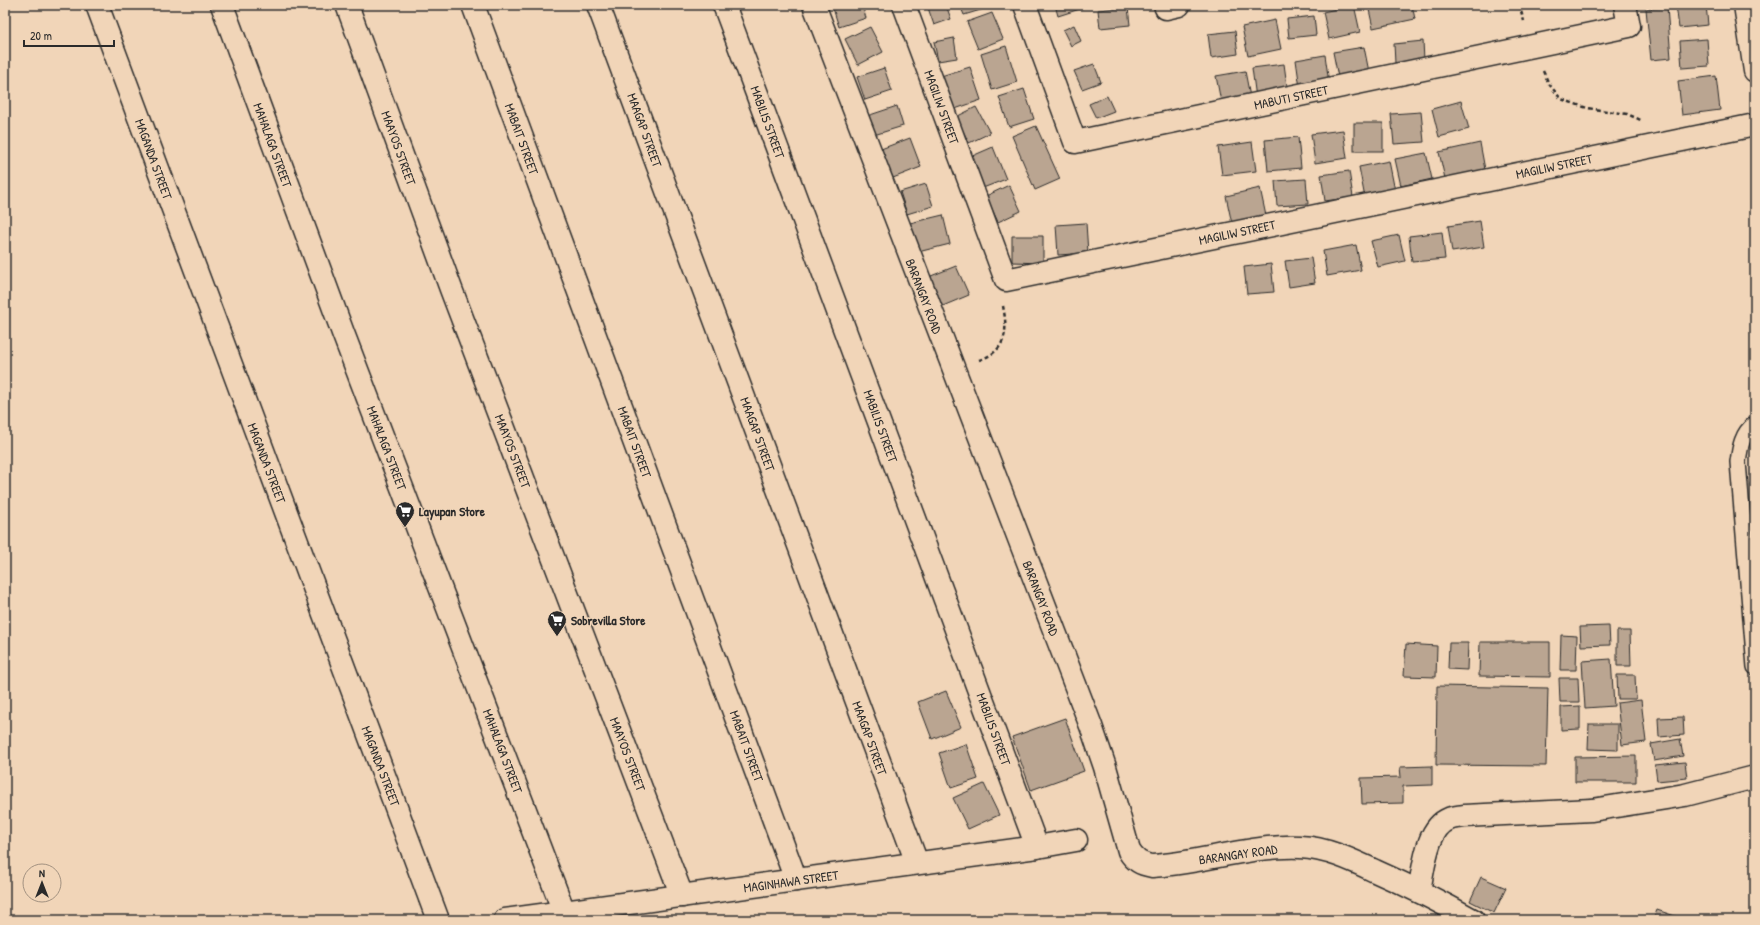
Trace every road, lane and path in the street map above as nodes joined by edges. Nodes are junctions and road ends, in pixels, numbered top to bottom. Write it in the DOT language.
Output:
graph roads {
  1 [pos="97,5"];
  2 [pos="222,5"];
  3 [pos="347,5"];
  4 [pos="473,5"];
  5 [pos="598,5"];
  6 [pos="724,5"];
  7 [pos="814,5"];
  8 [pos="904,5"];
  9 [pos="1025,5"];
  10 [pos="1165,5"];
  11 [pos="1180,5"];
  12 [pos="1519,5"];
  13 [pos="1625,5"];
  14 [pos="1745,5"];
  15 [pos="1533,46"];
  16 [pos="1755,71"];
  17 [pos="1755,125"];
  18 [pos="1660,144"];
  19 [pos="1006,280"];
  20 [pos="952,369"];
  21 [pos="1755,424"];
  22 [pos="1755,667"];
  23 [pos="1755,777"];
  24 [pos="1076,840"];
  25 [pos="1037,847"];
  26 [pos="917,864"];
  27 [pos="796,880"];
  28 [pos="1419,890"];
  29 [pos="682,896"];
  30 [pos="564,912"];
  31 [pos="438,920"];
  32 [pos="505,920"];
  33 [pos="1473,920"];
  1 -- 31 [label="street, MAGANDA STREET"];
  2 -- 30 [label="street, MAHALAGA STREET"];
  3 -- 29 [label="street, MAAYOS STREET"];
  4 -- 27 [label="street, MABAIT STREET"];
  5 -- 26 [label="street, MAAGAP STREET"];
  6 -- 25 [label="street, MABILIS STREET"];
  7 -- 20 [label="street, BARANGAY ROAD"];
  8 -- 19 [label="street, MAGILIW STREET"];
  9 -- 15 [label="street, MABUTI STREET"];
  10 -- 11 [label="street"];
  12 -- 15 [label="path"];
  13 -- 15 [label="street, MABUTI STREET"];
  14 -- 16 [label="street"];
  15 -- 18 [label="path"];
  17 -- 18 [label="street, MAGILIW STREET"];
  18 -- 19 [label="street, MAGILIW STREET"];
  19 -- 20 [label="path"];
  20 -- 28 [label="street, BARANGAY ROAD"];
  21 -- 22 [label="lane"];
  23 -- 28 [label="street"];
  24 -- 25 [label="street, MAGINHAWA STREET"];
  25 -- 26 [label="street, MAGINHAWA STREET"];
  26 -- 27 [label="street, MAGINHAWA STREET"];
  27 -- 29 [label="street, MAGINHAWA STREET"];
  28 -- 33 [label="street, BARANGAY ROAD"];
  29 -- 30 [label="street, MAGINHAWA STREET"];
  30 -- 32 [label="street, MAGINHAWA STREET"];
}
